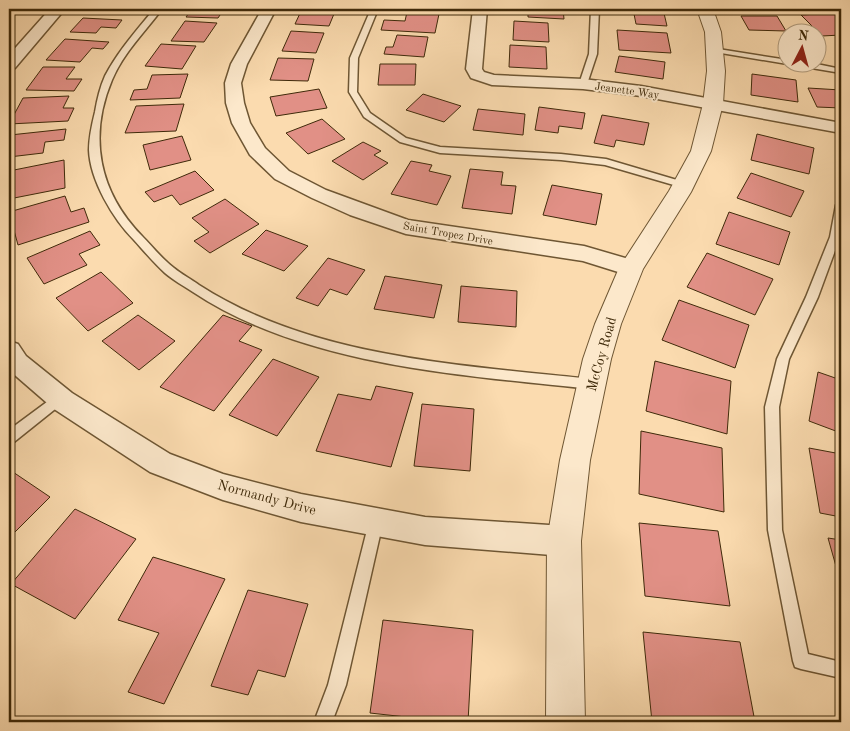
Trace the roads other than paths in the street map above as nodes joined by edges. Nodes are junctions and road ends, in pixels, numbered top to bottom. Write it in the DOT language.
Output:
graph roads {
  1 [pos="58,9"];
  2 [pos="158,9"];
  3 [pos="269,9"];
  4 [pos="374,9"];
  5 [pos="480,9"];
  6 [pos="595,9"];
  7 [pos="705,9"];
  8 [pos="715,50"];
  9 [pos="778,60"];
  10 [pos="9,65"];
  11 [pos="828,69"];
  12 [pos="841,71"];
  13 [pos="583,84"];
  14 [pos="713,104"];
  15 [pos="841,128"];
  16 [pos="684,185"];
  17 [pos="841,205"];
  18 [pos="631,268"];
  19 [pos="9,351"];
  20 [pos="591,384"];
  21 [pos="59,398"];
  22 [pos="9,438"];
  23 [pos="376,522"];
  24 [pos="564,541"];
  25 [pos="841,670"];
  26 [pos="323,722"];
  27 [pos="565,722"];
  1 -- 10 [label="street"];
  2 -- 20 [label="lane"];
  3 -- 18 [label="street, Saint Tropez Drive"];
  4 -- 16 [label="lane"];
  5 -- 13 [label="street, Jeanette Way"];
  6 -- 13 [label="lane"];
  7 -- 8 [label="street, McCoy Road"];
  8 -- 9 [label="lane"];
  8 -- 14 [label="street, McCoy Road"];
  11 -- 12 [label="lane"];
  13 -- 14 [label="street, Jeanette Way"];
  14 -- 15 [label="street, Jeanette Way"];
  14 -- 16 [label="street, McCoy Road"];
  16 -- 18 [label="street, McCoy Road"];
  17 -- 25 [label="lane"];
  18 -- 20 [label="street, McCoy Road"];
  19 -- 21 [label="street, Normandy Drive"];
  20 -- 24 [label="street, McCoy Road"];
  21 -- 22 [label="lane"];
  21 -- 23 [label="street, Normandy Drive"];
  23 -- 24 [label="street, Normandy Drive"];
  23 -- 26 [label="lane"];
  24 -- 27 [label="street, McCoy Road"];
}
